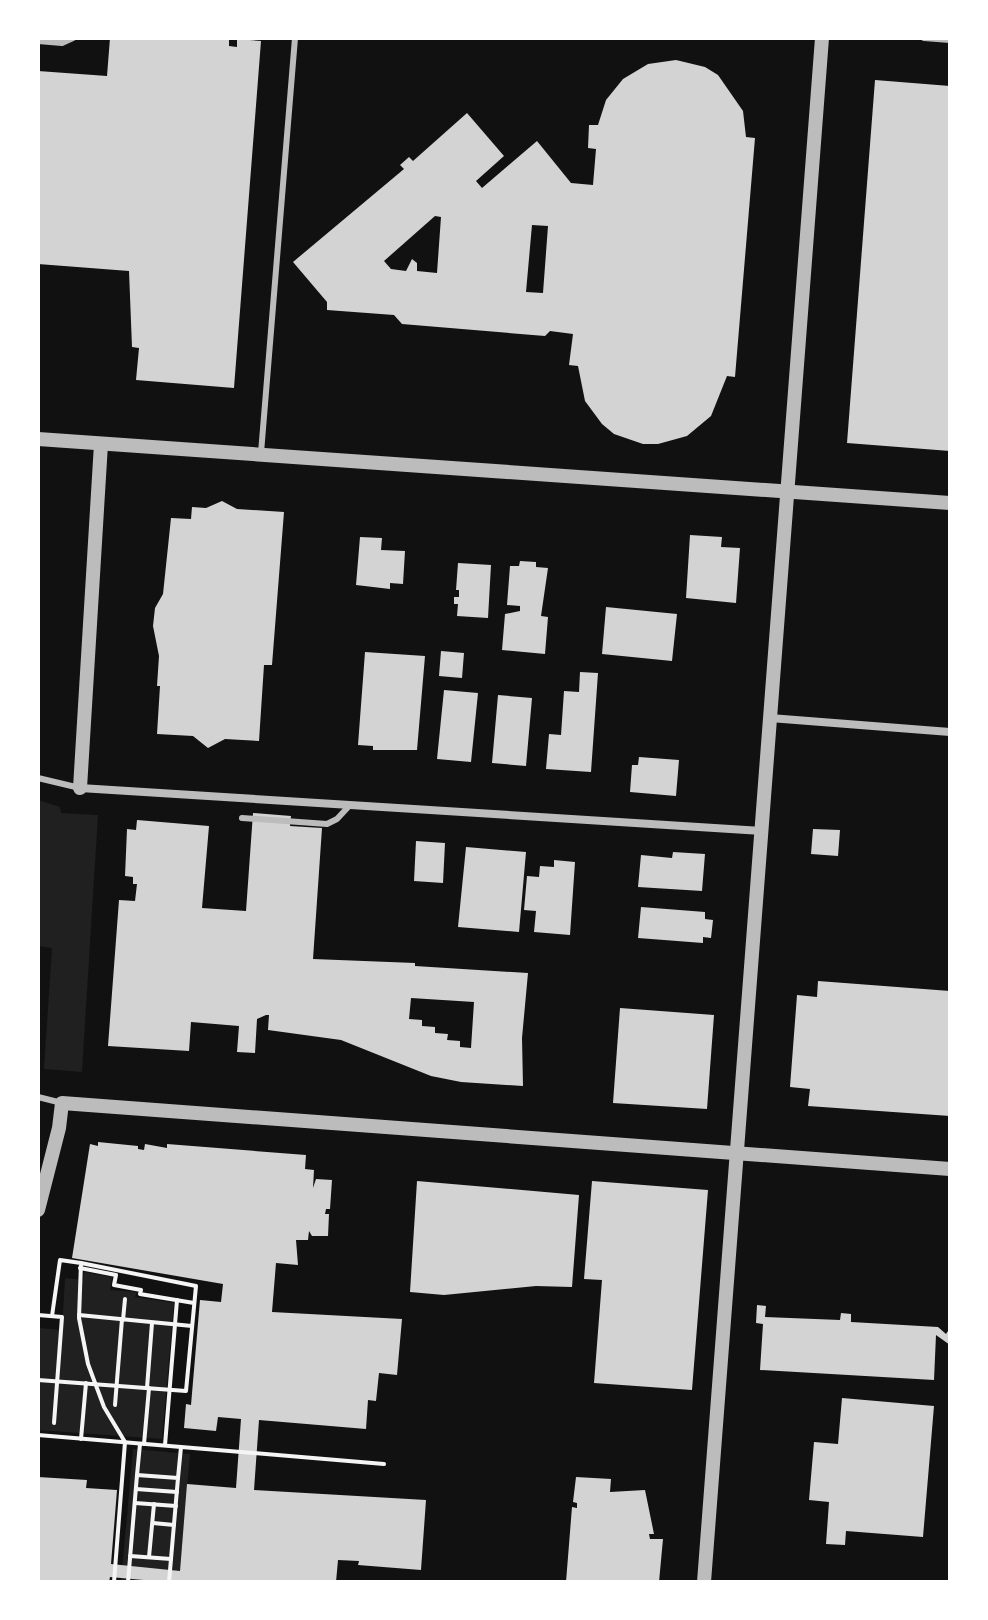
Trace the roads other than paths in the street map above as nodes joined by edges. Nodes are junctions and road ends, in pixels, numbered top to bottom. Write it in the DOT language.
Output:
graph roads {
  1 [pos="73,38"];
  2 [pos="295,38"];
  3 [pos="822,38"];
  4 [pos="924,38"];
  5 [pos="950,40"];
  6 [pos="38,41"];
  7 [pos="38,439"];
  8 [pos="101,444"];
  9 [pos="261,456"];
  10 [pos="788,491"];
  11 [pos="950,503"];
  12 [pos="770,718"];
  13 [pos="950,732"];
  14 [pos="38,778"];
  15 [pos="80,788"];
  16 [pos="350,805"];
  17 [pos="242,818"];
  18 [pos="762,831"];
  19 [pos="38,1097"];
  20 [pos="62,1103"];
  21 [pos="738,1154"];
  22 [pos="950,1169"];
  23 [pos="38,1210"];
  24 [pos="704,1582"];
  1 -- 6 [label="lane"];
  2 -- 9 [label="lane"];
  3 -- 10 [label="street"];
  4 -- 5 [label="lane"];
  7 -- 8 [label="street"];
  8 -- 9 [label="street"];
  8 -- 15 [label="street"];
  9 -- 10 [label="street"];
  10 -- 11 [label="street"];
  10 -- 12 [label="street"];
  12 -- 13 [label="street"];
  12 -- 18 [label="street"];
  14 -- 15 [label="lane"];
  15 -- 16 [label="street"];
  16 -- 17 [label="lane"];
  16 -- 18 [label="street"];
  18 -- 21 [label="street"];
  19 -- 20 [label="lane"];
  20 -- 21 [label="street"];
  20 -- 23 [label="street"];
  21 -- 22 [label="street"];
  21 -- 24 [label="street"];
}
